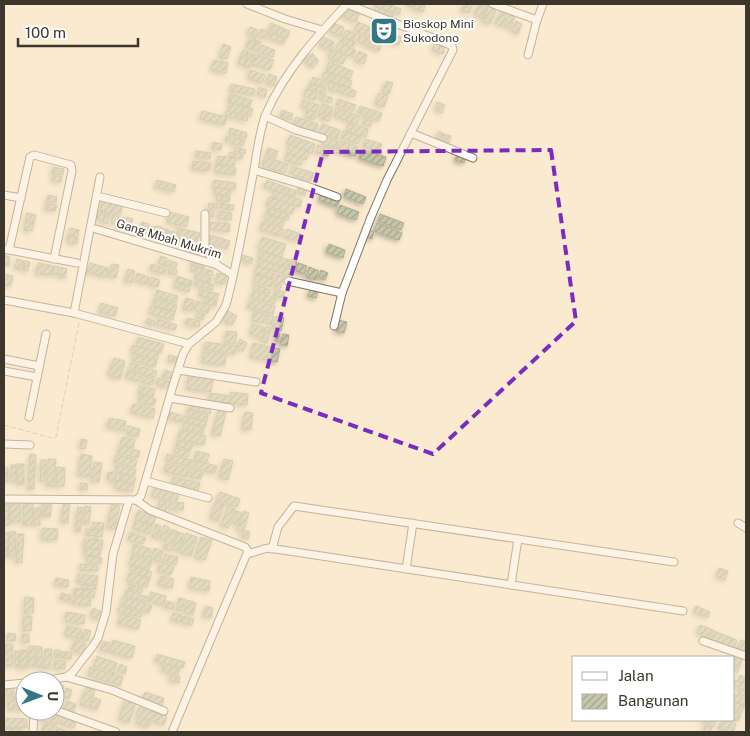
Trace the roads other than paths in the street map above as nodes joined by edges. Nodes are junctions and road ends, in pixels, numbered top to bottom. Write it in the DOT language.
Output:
graph roads {
  1 [pos="247,4"];
  2 [pos="347,4"];
  3 [pos="493,4"];
  4 [pos="543,4"];
  5 [pos="537,20"];
  6 [pos="322,30"];
  7 [pos="528,55"];
  8 [pos="265,116"];
  9 [pos="411,132"];
  10 [pos="323,138"];
  11 [pos="473,158"];
  12 [pos="254,170"];
  13 [pos="100,177"];
  14 [pos="4,194"];
  15 [pos="97,196"];
  16 [pos="337,197"];
  17 [pos="21,198"];
  18 [pos="166,213"];
  19 [pos="205,214"];
  20 [pos="96,229"];
  21 [pos="6,250"];
  22 [pos="54,259"];
  23 [pos="76,263"];
  24 [pos="217,265"];
  25 [pos="233,275"];
  26 [pos="288,281"];
  27 [pos="342,293"];
  28 [pos="4,300"];
  29 [pos="77,314"];
  30 [pos="334,326"];
  31 [pos="46,334"];
  32 [pos="186,348"];
  33 [pos="4,360"];
  34 [pos="39,366"];
  35 [pos="4,370"];
  36 [pos="178,370"];
  37 [pos="37,377"];
  38 [pos="256,382"];
  39 [pos="170,398"];
  40 [pos="230,408"];
  41 [pos="30,417"];
  42 [pos="4,444"];
  43 [pos="30,445"];
  44 [pos="146,481"];
  45 [pos="208,498"];
  46 [pos="4,499"];
  47 [pos="132,500"];
  48 [pos="413,523"];
  49 [pos="738,523"];
  50 [pos="746,528"];
  51 [pos="518,539"];
  52 [pos="272,549"];
  53 [pos="248,554"];
  54 [pos="674,562"];
  55 [pos="406,569"];
  56 [pos="511,585"];
  57 [pos="683,611"];
  58 [pos="703,641"];
  59 [pos="746,656"];
  60 [pos="66,677"];
  61 [pos="164,711"];
  62 [pos="65,714"];
  63 [pos="116,732"];
  64 [pos="172,732"];
  1 -- 6 [label="street"];
  2 -- 6 [label="street"];
  2 -- 9 [label="street"];
  3 -- 5 [label="street"];
  4 -- 5 [label="street"];
  5 -- 7 [label="street"];
  6 -- 8 [label="street"];
  8 -- 10 [label="street"];
  8 -- 12 [label="street"];
  9 -- 11 [label="street"];
  9 -- 27 [label="street"];
  12 -- 16 [label="street"];
  12 -- 25 [label="street"];
  13 -- 15 [label="street"];
  14 -- 17 [label="street"];
  15 -- 18 [label="street"];
  15 -- 29 [label="street"];
  17 -- 21 [label="street"];
  17 -- 22 [label="street"];
  19 -- 24 [label="street"];
  20 -- 24 [label="street, Gang Mbah Mukrim"];
  21 -- 22 [label="street"];
  22 -- 23 [label="street"];
  24 -- 25 [label="street, Gang Mbah Mukrim"];
  25 -- 32 [label="street"];
  26 -- 27 [label="street"];
  27 -- 30 [label="street"];
  28 -- 29 [label="street"];
  29 -- 32 [label="street"];
  31 -- 34 [label="street"];
  32 -- 36 [label="street"];
  33 -- 34 [label="street"];
  34 -- 37 [label="street"];
  35 -- 37 [label="street"];
  36 -- 38 [label="street"];
  36 -- 39 [label="street"];
  37 -- 41 [label="street"];
  39 -- 40 [label="street"];
  39 -- 44 [label="street"];
  42 -- 43 [label="street"];
  44 -- 45 [label="street"];
  44 -- 47 [label="street"];
  46 -- 47 [label="street"];
  47 -- 53 [label="street"];
  47 -- 60 [label="street"];
  48 -- 51 [label="street"];
  48 -- 52 [label="street"];
  48 -- 55 [label="street"];
  49 -- 50 [label="street"];
  51 -- 54 [label="street"];
  51 -- 56 [label="street"];
  52 -- 53 [label="street"];
  52 -- 55 [label="street"];
  53 -- 64 [label="street"];
  55 -- 56 [label="street"];
  56 -- 57 [label="street"];
  58 -- 59 [label="street"];
  60 -- 61 [label="street"];
  62 -- 63 [label="street"];
}
